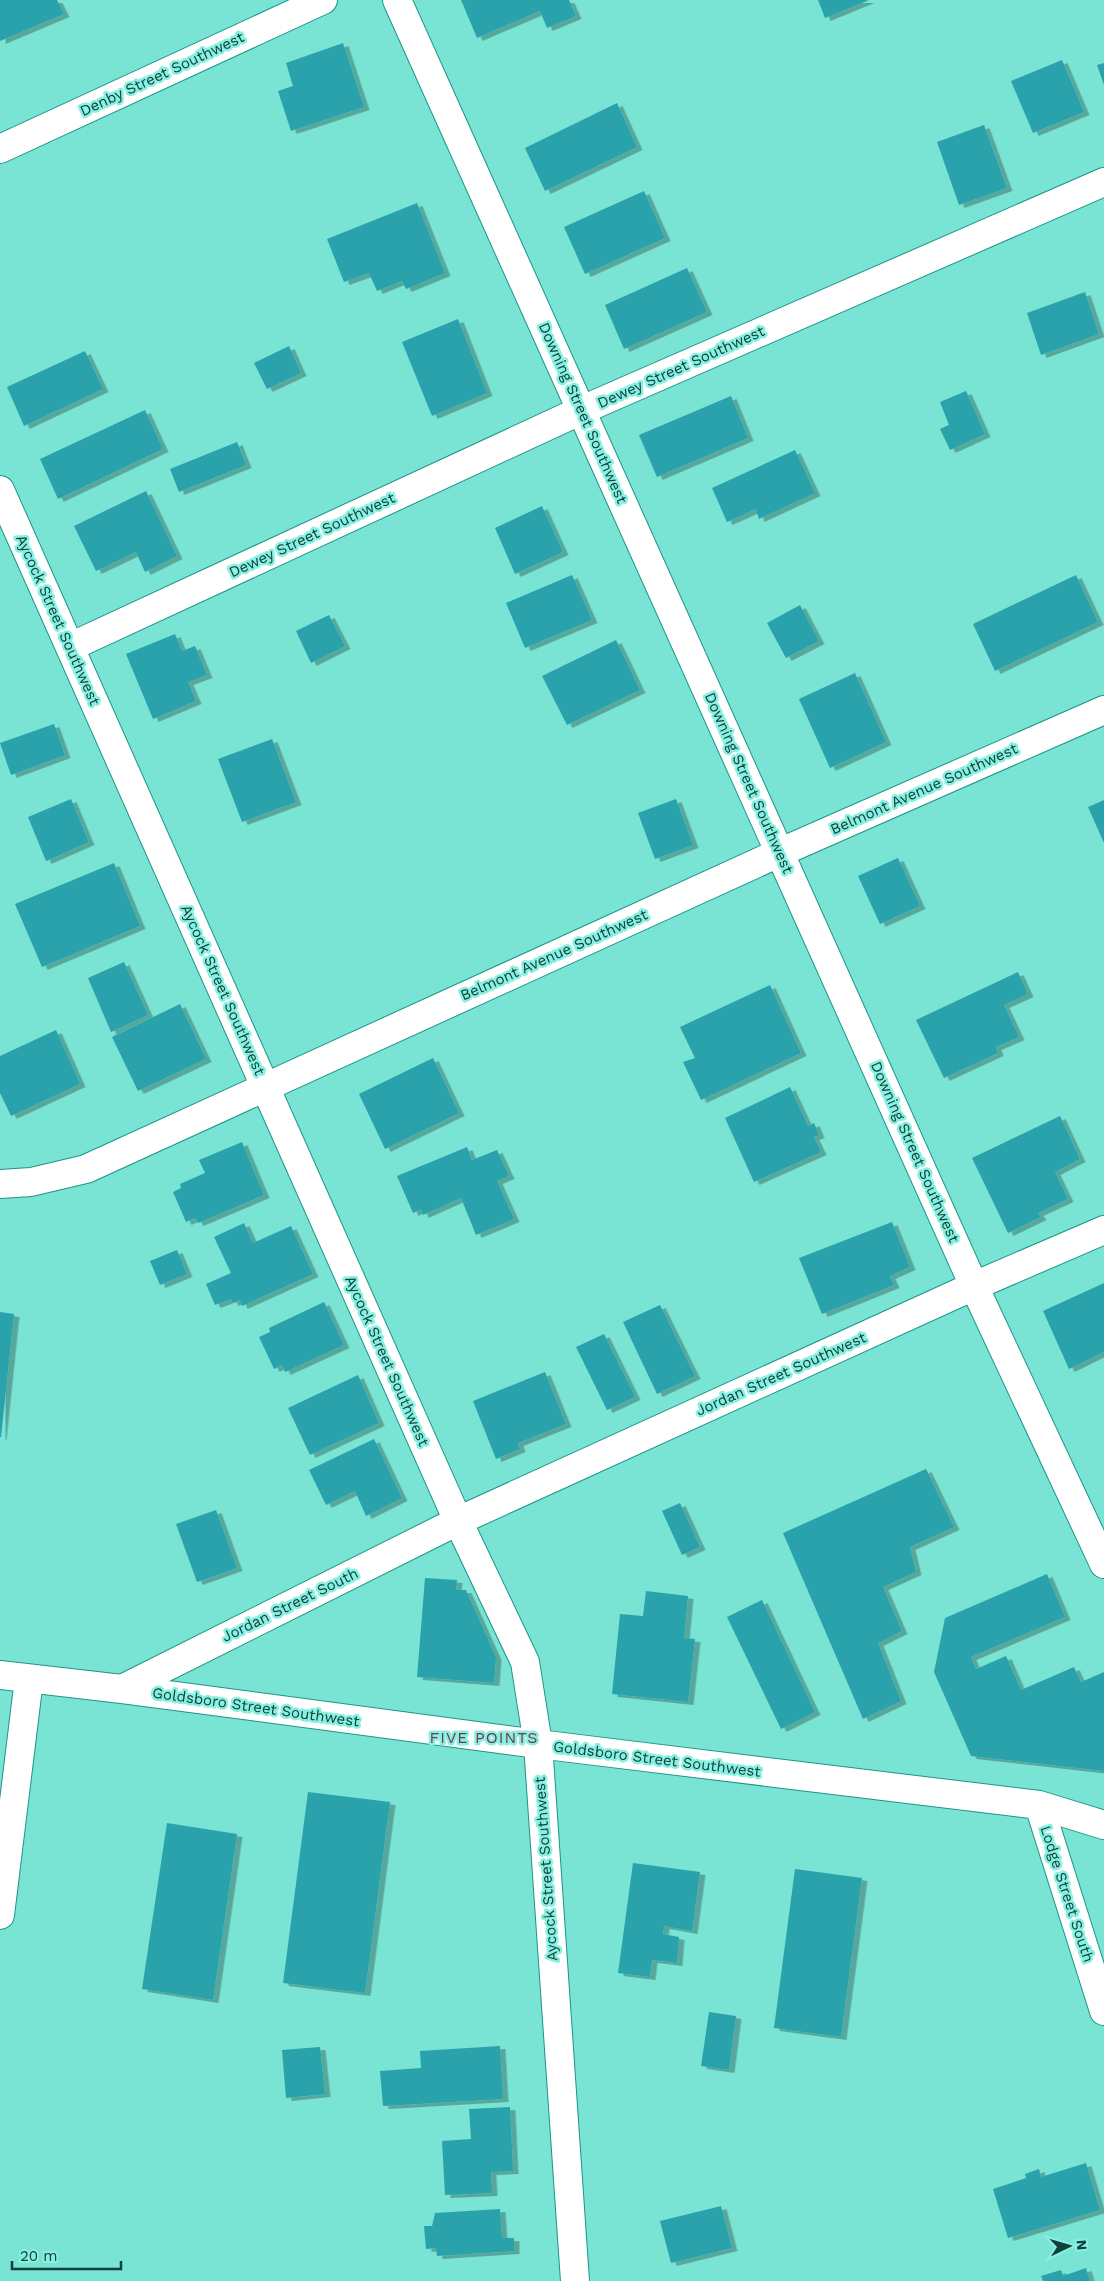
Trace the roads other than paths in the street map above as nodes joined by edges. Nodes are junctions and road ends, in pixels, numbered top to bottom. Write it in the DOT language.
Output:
graph roads {
  1 [pos="323,0"];
  2 [pos="397,0"];
  3 [pos="0,149"];
  4 [pos="1104,182"];
  5 [pos="582,410"];
  6 [pos="0,490"];
  7 [pos="70,647"];
  8 [pos="1104,710"];
  9 [pos="781,852"];
  10 [pos="266,1086"];
  11 [pos="0,1184"];
  12 [pos="1104,1230"];
  13 [pos="974,1286"];
  14 [pos="458,1521"];
  15 [pos="1104,1564"];
  16 [pos="0,1675"];
  17 [pos="29,1679"];
  18 [pos="122,1689"];
  19 [pos="538,1744"];
  20 [pos="1039,1806"];
  21 [pos="1104,1825"];
  22 [pos="0,1915"];
  23 [pos="1104,2011"];
  24 [pos="575,2281"];
  1 -- 3 [label="street, Denby Street Southwest"];
  2 -- 5 [label="street, Downing Street Southwest"];
  4 -- 5 [label="street, Dewey Street Southwest"];
  5 -- 7 [label="street, Dewey Street Southwest"];
  5 -- 9 [label="street, Downing Street Southwest"];
  6 -- 7 [label="street, Aycock Street Southwest"];
  7 -- 10 [label="street, Aycock Street Southwest"];
  8 -- 9 [label="street, Belmont Avenue Southwest"];
  9 -- 10 [label="street, Belmont Avenue Southwest"];
  9 -- 13 [label="street, Downing Street Southwest"];
  10 -- 11 [label="street, Belmont Avenue Southwest"];
  10 -- 14 [label="street, Aycock Street Southwest"];
  12 -- 13 [label="street, Jordan Street Southwest"];
  13 -- 14 [label="street, Jordan Street Southwest"];
  13 -- 15 [label="street, Downing Street Southwest"];
  14 -- 18 [label="street, Jordan Street South"];
  14 -- 19 [label="street, Aycock Street Southwest"];
  16 -- 17 [label="street, Goldsboro Street Southwest"];
  17 -- 18 [label="street, Goldsboro Street Southwest"];
  17 -- 22 [label="street"];
  18 -- 19 [label="street, Goldsboro Street Southwest"];
  19 -- 20 [label="street, Goldsboro Street Southwest"];
  19 -- 24 [label="street, Aycock Street Southwest"];
  20 -- 21 [label="street, Goldsboro Street Southwest"];
  20 -- 23 [label="street, Lodge Street South"];
}
